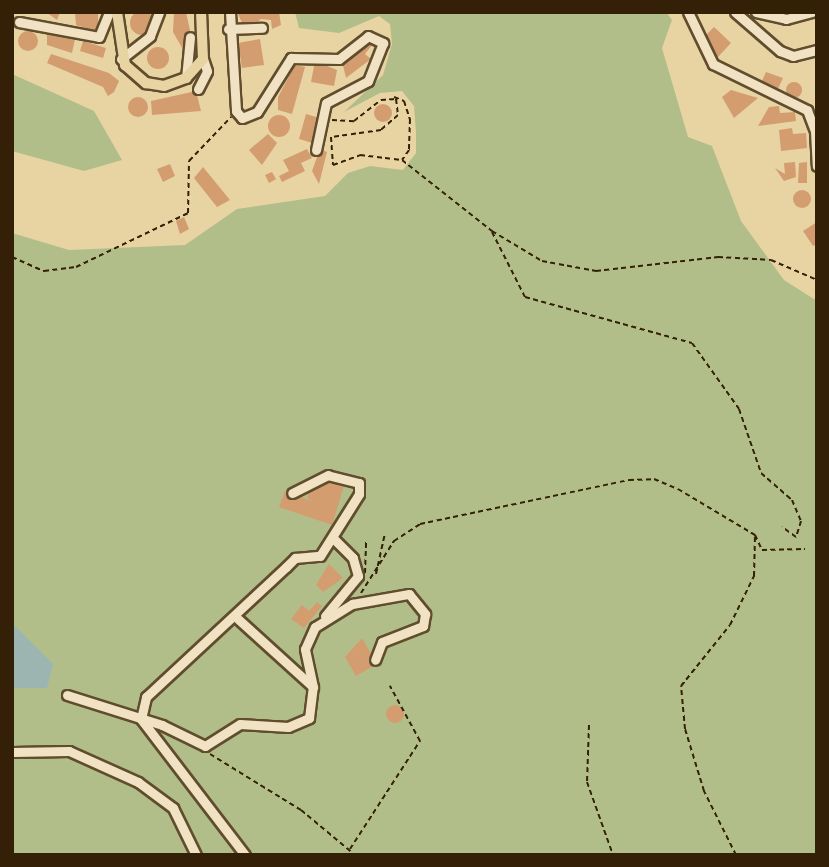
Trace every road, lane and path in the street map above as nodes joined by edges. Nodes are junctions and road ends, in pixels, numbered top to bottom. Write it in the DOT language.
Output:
graph roads {
  1 [pos="109,12"];
  2 [pos="117,12"];
  3 [pos="159,12"];
  4 [pos="201,12"];
  5 [pos="230,12"];
  6 [pos="688,12"];
  7 [pos="736,12"];
  8 [pos="757,12"];
  9 [pos="812,12"];
  10 [pos="19,22"];
  11 [pos="262,28"];
  12 [pos="228,29"];
  13 [pos="190,37"];
  14 [pos="817,50"];
  15 [pos="121,59"];
  16 [pos="202,59"];
  17 [pos="186,78"];
  18 [pos="198,89"];
  19 [pos="393,97"];
  20 [pos="236,111"];
  21 [pos="326,117"];
  22 [pos="316,150"];
  23 [pos="402,160"];
  24 [pos="817,166"];
  25 [pos="492,231"];
  26 [pos="12,257"];
  27 [pos="817,279"];
  28 [pos="292,493"];
  29 [pos="782,527"];
  30 [pos="386,533"];
  31 [pos="755,535"];
  32 [pos="333,538"];
  33 [pos="366,541"];
  34 [pos="805,549"];
  35 [pos="376,575"];
  36 [pos="355,584"];
  37 [pos="343,607"];
  38 [pos="238,618"];
  39 [pos="315,627"];
  40 [pos="376,660"];
  41 [pos="390,686"];
  42 [pos="313,687"];
  43 [pos="67,695"];
  44 [pos="142,722"];
  45 [pos="589,725"];
  46 [pos="205,746"];
  47 [pos="12,752"];
  48 [pos="350,849"];
  49 [pos="196,855"];
  50 [pos="245,855"];
  51 [pos="355,855"];
  52 [pos="613,855"];
  53 [pos="736,855"];
  1 -- 10 [label="street"];
  2 -- 15 [label="main road"];
  3 -- 15 [label="street"];
  4 -- 16 [label="main road"];
  5 -- 12 [label="street"];
  6 -- 24 [label="street"];
  7 -- 14 [label="street"];
  8 -- 9 [label="street"];
  11 -- 12 [label="street"];
  12 -- 20 [label="street"];
  13 -- 17 [label="street"];
  15 -- 17 [label="main road"];
  16 -- 17 [label="main road"];
  16 -- 18 [label="street"];
  19 -- 21 [label="path"];
  19 -- 23 [label="path"];
  19 -- 23 [label="path"];
  20 -- 21 [label="street"];
  20 -- 26 [label="path"];
  21 -- 22 [label="street"];
  23 -- 25 [label="path"];
  25 -- 27 [label="path"];
  25 -- 29 [label="path"];
  28 -- 32 [label="street"];
  30 -- 35 [label="path"];
  31 -- 34 [label="path"];
  31 -- 35 [label="path"];
  31 -- 53 [label="path"];
  32 -- 36 [label="street"];
  32 -- 38 [label="street"];
  33 -- 36 [label="path"];
  35 -- 37 [label="path"];
  36 -- 39 [label="street"];
  37 -- 39 [label="street"];
  37 -- 40 [label="street"];
  38 -- 42 [label="street"];
  38 -- 44 [label="street"];
  39 -- 42 [label="street"];
  41 -- 48 [label="path"];
  42 -- 46 [label="street"];
  43 -- 44 [label="street"];
  44 -- 46 [label="street"];
  44 -- 50 [label="street"];
  45 -- 52 [label="path"];
  46 -- 48 [label="path"];
  47 -- 49 [label="street"];
  48 -- 51 [label="path"];
}
